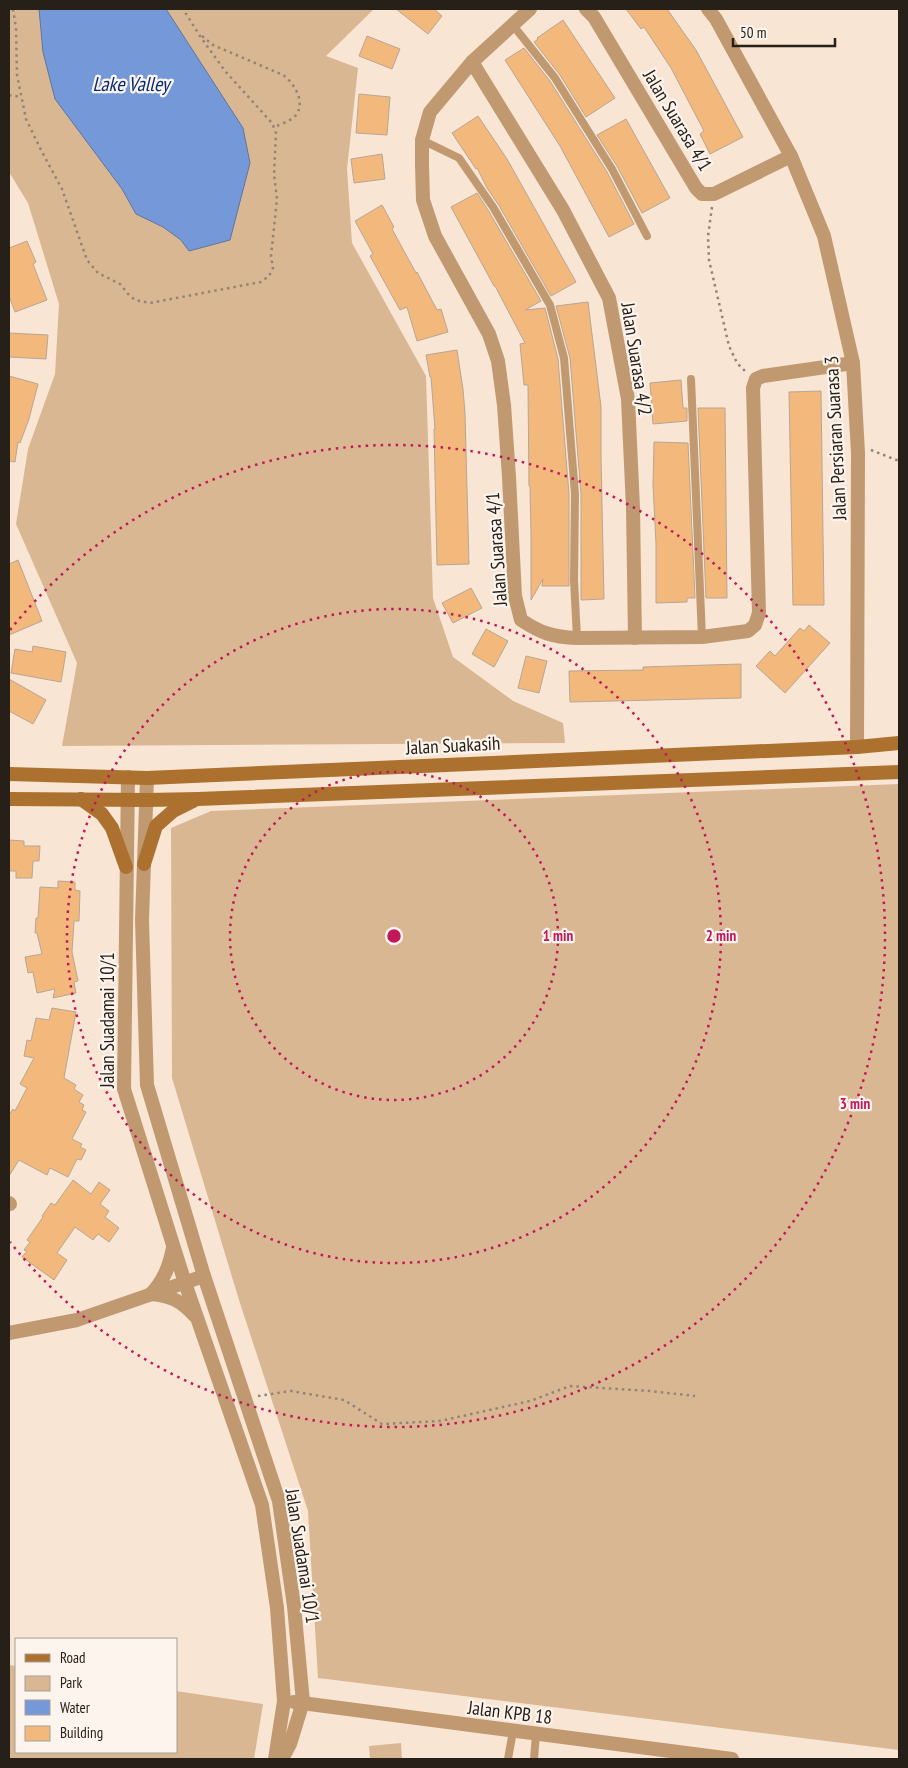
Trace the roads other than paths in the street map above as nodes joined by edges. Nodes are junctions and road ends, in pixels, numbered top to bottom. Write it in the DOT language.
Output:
graph roads {
  1 [pos="530,9"];
  2 [pos="586,9"];
  3 [pos="708,9"];
  4 [pos="512,24"];
  5 [pos="472,62"];
  6 [pos="422,140"];
  7 [pos="791,156"];
  8 [pos="647,236"];
  9 [pos="853,363"];
  10 [pos="691,379"];
  11 [pos="702,637"];
  12 [pos="577,638"];
  13 [pos="634,638"];
  14 [pos="899,743"];
  15 [pos="856,746"];
  16 [pos="899,772"];
  17 [pos="9,774"];
  18 [pos="128,778"];
  19 [pos="147,778"];
  20 [pos="198,798"];
  21 [pos="9,799"];
  22 [pos="80,799"];
  23 [pos="127,800"];
  24 [pos="147,800"];
  25 [pos="144,864"];
  26 [pos="126,866"];
  27 [pos="173,1244"];
  28 [pos="204,1276"];
  29 [pos="185,1283"];
  30 [pos="151,1294"];
  31 [pos="198,1318"];
  32 [pos="9,1333"];
  33 [pos="284,1701"];
  34 [pos="303,1702"];
  35 [pos="513,1732"];
  36 [pos="536,1734"];
  37 [pos="275,1759"];
  38 [pos="282,1759"];
  39 [pos="508,1759"];
  40 [pos="534,1759"];
  41 [pos="732,1759"];
  1 -- 4 [label="street, Jalan Suarasa 4/1"];
  2 -- 7 [label="street, Jalan Suarasa 4/1"];
  3 -- 7 [label="street, Jalan Persiaran Suarasa 3"];
  4 -- 5 [label="street, Jalan Suarasa 4/1"];
  4 -- 8 [label="lane"];
  5 -- 6 [label="street, Jalan Suarasa 4/1"];
  5 -- 13 [label="street, Jalan Suarasa 4/2"];
  6 -- 12 [label="lane"];
  6 -- 12 [label="street, Jalan Suarasa 4/1"];
  7 -- 9 [label="street, Jalan Persiaran Suarasa 3"];
  9 -- 11 [label="street, Jalan Suarasa 4/1"];
  9 -- 15 [label="street, Jalan Persiaran Suarasa 3"];
  10 -- 11 [label="lane"];
  11 -- 13 [label="street, Jalan Suarasa 4/1"];
  12 -- 13 [label="street, Jalan Suarasa 4/1"];
  14 -- 15 [label="main road, Jalan Suakasih"];
  15 -- 19 [label="main road, Jalan Suakasih"];
  16 -- 20 [label="main road"];
  17 -- 18 [label="main road, Jalan Suakasih"];
  18 -- 19 [label="main road, Jalan Suakasih"];
  18 -- 23 [label="street, Jalan Suadamai 10/1"];
  19 -- 24 [label="street, Jalan Suadamai 10/1"];
  20 -- 24 [label="main road"];
  20 -- 25 [label="main road"];
  21 -- 22 [label="main road"];
  22 -- 23 [label="main road"];
  22 -- 26 [label="main road"];
  23 -- 24 [label="main road"];
  23 -- 26 [label="street, Jalan Suadamai 10/1"];
  24 -- 25 [label="street, Jalan Suadamai 10/1"];
  25 -- 28 [label="street, Jalan Suadamai 10/1"];
  26 -- 27 [label="street, Jalan Suadamai 10/1"];
  27 -- 29 [label="street, Jalan Suadamai 10/1"];
  27 -- 30 [label="street"];
  28 -- 29 [label="street"];
  28 -- 34 [label="street, Jalan Suadamai 10/1"];
  29 -- 30 [label="street"];
  29 -- 31 [label="street, Jalan Suadamai 10/1"];
  30 -- 31 [label="street"];
  30 -- 32 [label="street"];
  31 -- 33 [label="street, Jalan Suadamai 10/1"];
  33 -- 34 [label="street, Jalan KPB 18"];
  33 -- 37 [label="street, Jalan Suadamai 10/1"];
  34 -- 35 [label="street, Jalan KPB 18"];
  34 -- 38 [label="street, Jalan Suadamai 10/1"];
  35 -- 36 [label="street, Jalan KPB 18"];
  35 -- 39 [label="lane"];
  36 -- 40 [label="lane"];
  36 -- 41 [label="street, Jalan KPB 18"];
}
